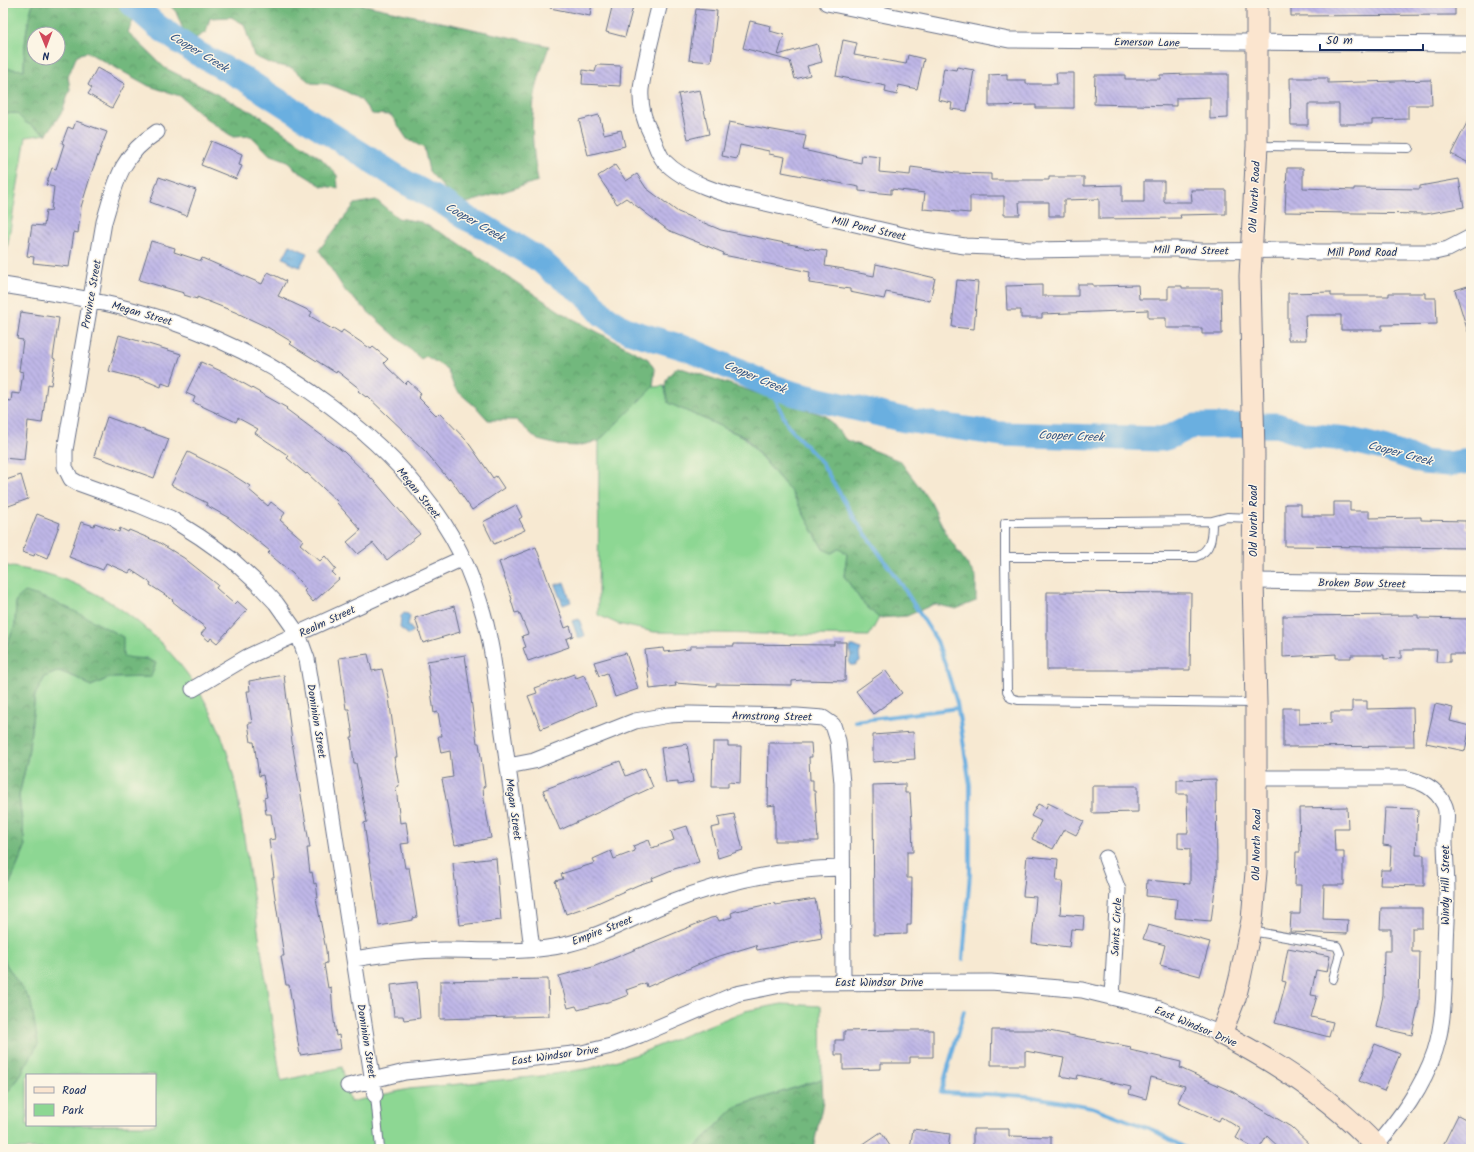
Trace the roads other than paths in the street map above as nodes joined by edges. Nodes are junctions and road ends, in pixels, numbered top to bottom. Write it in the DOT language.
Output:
graph roads {
  1 [pos="660,3"];
  2 [pos="827,3"];
  3 [pos="1256,3"];
  4 [pos="880,9"];
  5 [pos="1256,43"];
  6 [pos="1471,44"];
  7 [pos="156,132"];
  8 [pos="1257,146"];
  9 [pos="1409,148"];
  10 [pos="1471,237"];
  11 [pos="1250,251"];
  12 [pos="3,285"];
  13 [pos="90,300"];
  14 [pos="67,473"];
  15 [pos="1253,518"];
  16 [pos="1212,520"];
  17 [pos="1005,557"];
  18 [pos="463,558"];
  19 [pos="1253,581"];
  20 [pos="1471,584"];
  21 [pos="298,634"];
  22 [pos="193,689"];
  23 [pos="1256,703"];
  24 [pos="508,766"];
  25 [pos="1256,778"];
  26 [pos="1106,858"];
  27 [pos="842,868"];
  28 [pos="1250,931"];
  29 [pos="532,949"];
  30 [pos="354,959"];
  31 [pos="1333,979"];
  32 [pos="843,982"];
  33 [pos="1112,997"];
  34 [pos="1221,1034"];
  35 [pos="373,1078"];
  36 [pos="348,1086"];
  37 [pos="375,1095"];
  38 [pos="1377,1147"];
  39 [pos="380,1149"];
  1 -- 11 [label="street, Mill Pond Street"];
  2 -- 4 [label="street, Emerson Lane"];
  3 -- 5 [label="street, Old North Road"];
  4 -- 5 [label="street, Emerson Lane"];
  5 -- 6 [label="street, Emerson Lane"];
  5 -- 8 [label="street, Old North Road"];
  7 -- 13 [label="street, Province Street"];
  8 -- 9 [label="lane"];
  8 -- 11 [label="street, Old North Road"];
  10 -- 11 [label="street, Mill Pond Road"];
  11 -- 15 [label="street, Old North Road"];
  12 -- 13 [label="street, Megan Street"];
  13 -- 14 [label="street, Province Street"];
  13 -- 18 [label="street, Megan Street"];
  14 -- 21 [label="street, Dominion Street"];
  15 -- 16 [label="lane"];
  15 -- 19 [label="street, Old North Road"];
  16 -- 17 [label="lane"];
  16 -- 17 [label="lane"];
  17 -- 23 [label="lane"];
  18 -- 21 [label="street, Realm Street"];
  18 -- 24 [label="street, Megan Street"];
  19 -- 20 [label="street, Broken Bow Street"];
  19 -- 23 [label="street, Old North Road"];
  21 -- 22 [label="street, Realm Street"];
  21 -- 30 [label="street, Dominion Street"];
  23 -- 25 [label="street, Old North Road"];
  24 -- 27 [label="street, Armstrong Street"];
  24 -- 29 [label="street, Megan Street"];
  25 -- 28 [label="street, Old North Road"];
  25 -- 38 [label="street, Windy Hill Street"];
  26 -- 33 [label="street, Saints Circle"];
  27 -- 29 [label="street, Empire Street"];
  27 -- 32 [label="street, Armstrong Street"];
  28 -- 31 [label="lane"];
  28 -- 34 [label="street, Old North Road"];
  29 -- 30 [label="street, Empire Street"];
  30 -- 35 [label="street, Dominion Street"];
  32 -- 33 [label="street, East Windsor Drive"];
  32 -- 35 [label="street, East Windsor Drive"];
  33 -- 34 [label="street, East Windsor Drive"];
  34 -- 38 [label="street, East Windsor Drive"];
  35 -- 36 [label="street, East Windsor Drive"];
  35 -- 37 [label="street, Dominion Street"];
  37 -- 39 [label="lane"];
}
